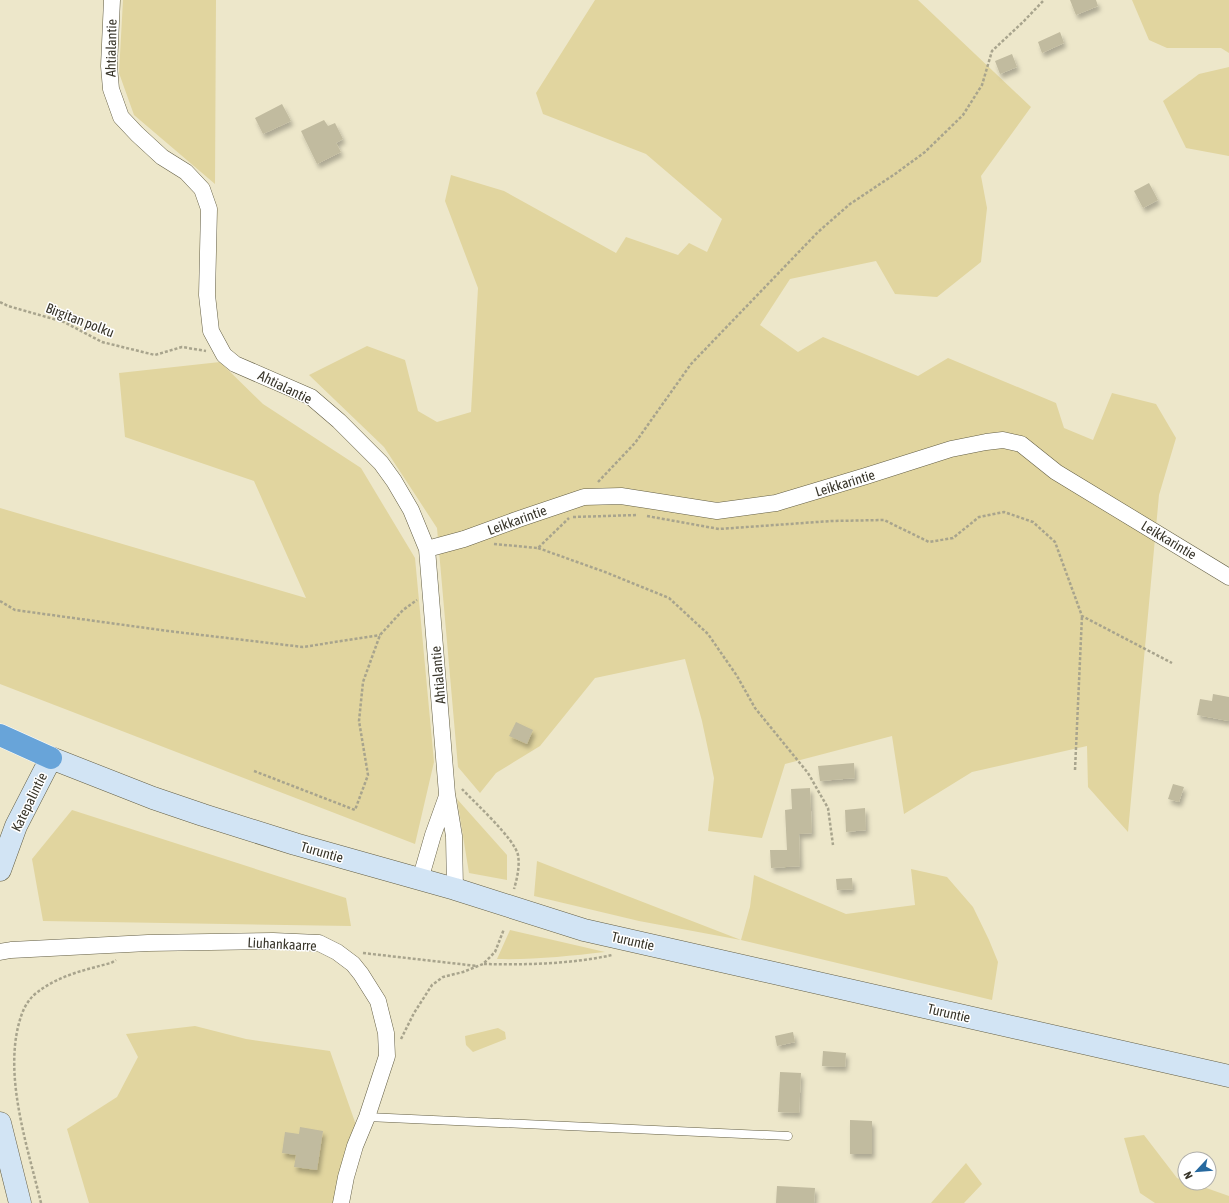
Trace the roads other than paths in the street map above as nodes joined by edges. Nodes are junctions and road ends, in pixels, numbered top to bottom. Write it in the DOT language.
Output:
graph roads {
  1 [pos="112,0"];
  2 [pos="427,549"];
  3 [pos="1229,577"];
  4 [pos="0,735"];
  5 [pos="51,758"];
  6 [pos="447,794"];
  7 [pos="0,870"];
  8 [pos="420,880"];
  9 [pos="455,889"];
  10 [pos="0,952"];
  11 [pos="1229,1076"];
  12 [pos="366,1117"];
  13 [pos="0,1123"];
  14 [pos="788,1136"];
  15 [pos="20,1203"];
  16 [pos="341,1203"];
  1 -- 2 [label="street, Ahtialantie"];
  2 -- 3 [label="street, Leikkarintie"];
  2 -- 6 [label="street, Ahtialantie"];
  4 -- 5 [label="highway"];
  5 -- 7 [label="main road, Katepalintie"];
  5 -- 8 [label="main road, Turuntie"];
  6 -- 8 [label="street, Ahtialantie"];
  6 -- 9 [label="street, Ahtialantie"];
  8 -- 9 [label="main road, Turuntie"];
  9 -- 11 [label="main road, Turuntie"];
  10 -- 12 [label="street, Liuhankaarre"];
  12 -- 14 [label="lane"];
  12 -- 16 [label="street, Liuhankaarre"];
  13 -- 15 [label="main road"];
}
